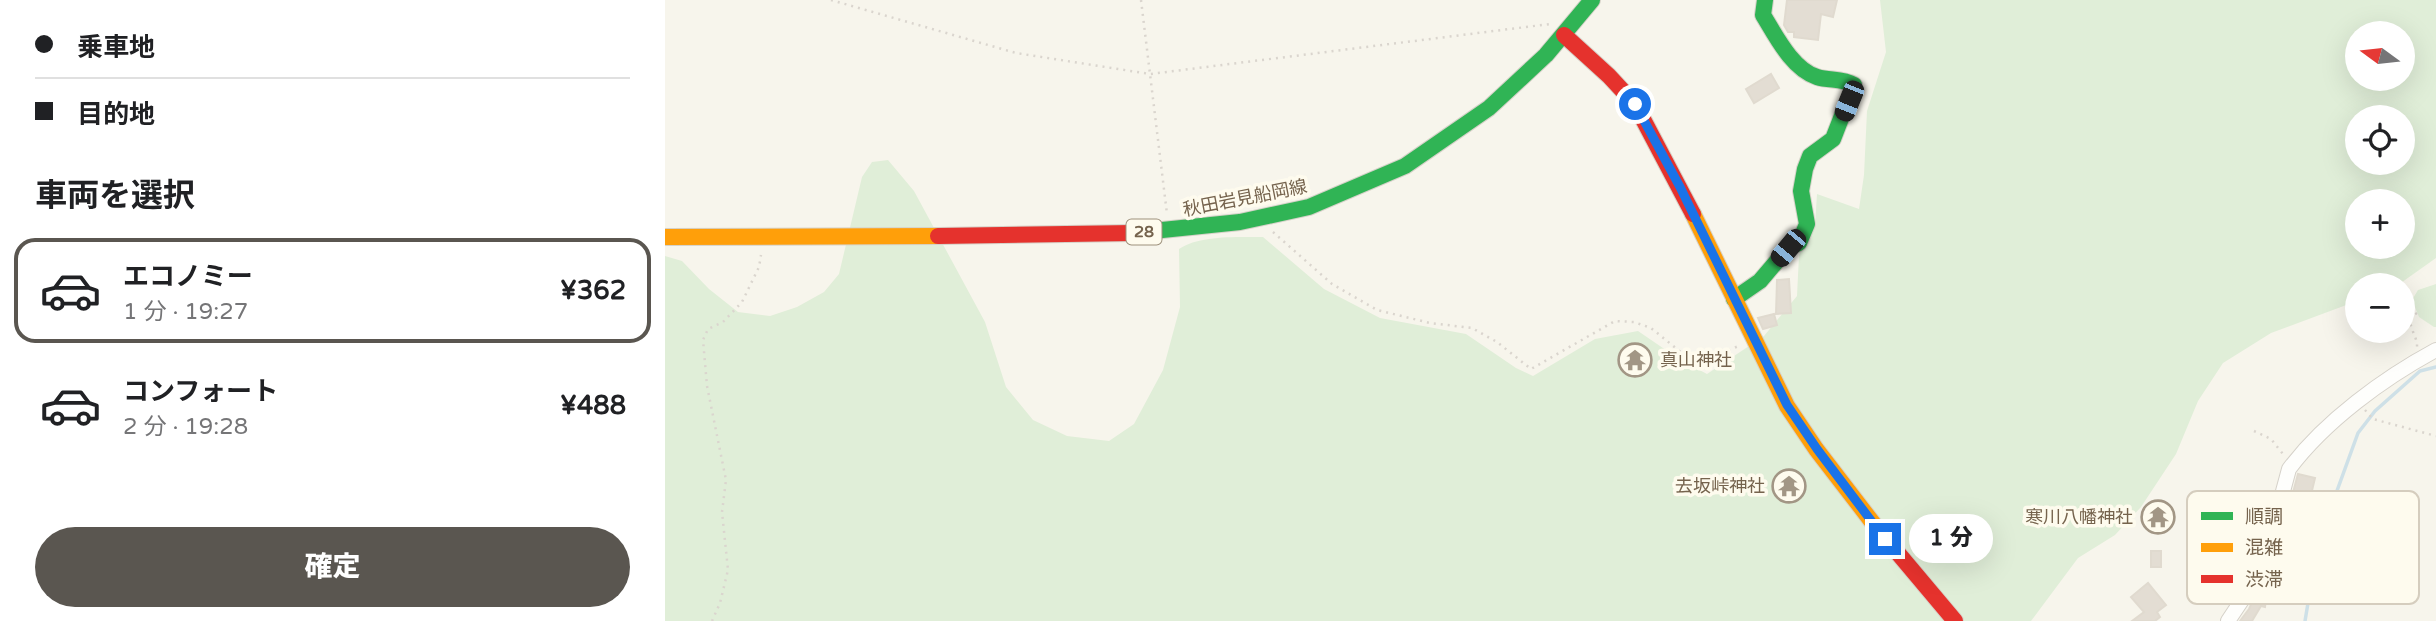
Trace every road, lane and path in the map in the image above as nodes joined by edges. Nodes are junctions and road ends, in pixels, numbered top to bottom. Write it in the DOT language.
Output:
graph roads {
  1 [pos="831,0"];
  2 [pos="1141,0"];
  3 [pos="1592,0"];
  4 [pos="1765,0"];
  5 [pos="1569,28"];
  6 [pos="1150,74"];
  7 [pos="1257,218"];
  8 [pos="1168,231"];
  9 [pos="665,236"];
  10 [pos="764,237"];
  11 [pos="1734,299"];
  12 [pos="2417,313"];
  13 [pos="1754,340"];
  14 [pos="2436,350"];
  15 [pos="2416,361"];
  16 [pos="2358,402"];
  17 [pos="2254,430"];
  18 [pos="2436,436"];
  19 [pos="2293,464"];
  20 [pos="2281,491"];
  21 [pos="2239,604"];
  22 [pos="712,621"];
  23 [pos="1955,621"];
  24 [pos="2228,621"];
  1 -- 6 [label="path"];
  2 -- 6 [label="path"];
  3 -- 5 [label="street, 秋田岩見船岡線 / 28"];
  4 -- 11 [label="street"];
  5 -- 6 [label="path"];
  5 -- 7 [label="street, 秋田岩見船岡線 / 28"];
  5 -- 11 [label="street"];
  6 -- 8 [label="path"];
  7 -- 8 [label="street, 秋田岩見船岡線 / 28"];
  7 -- 13 [label="path"];
  8 -- 10 [label="street, 秋田岩見船岡線 / 28"];
  9 -- 10 [label="street, 秋田岩見船岡線 / 28"];
  10 -- 22 [label="path"];
  11 -- 13 [label="street"];
  12 -- 15 [label="path"];
  13 -- 23 [label="street"];
  14 -- 15 [label="street"];
  15 -- 16 [label="street"];
  16 -- 18 [label="path"];
  16 -- 19 [label="street"];
  17 -- 19 [label="path"];
  19 -- 20 [label="street"];
  21 -- 24 [label="street"];
}
